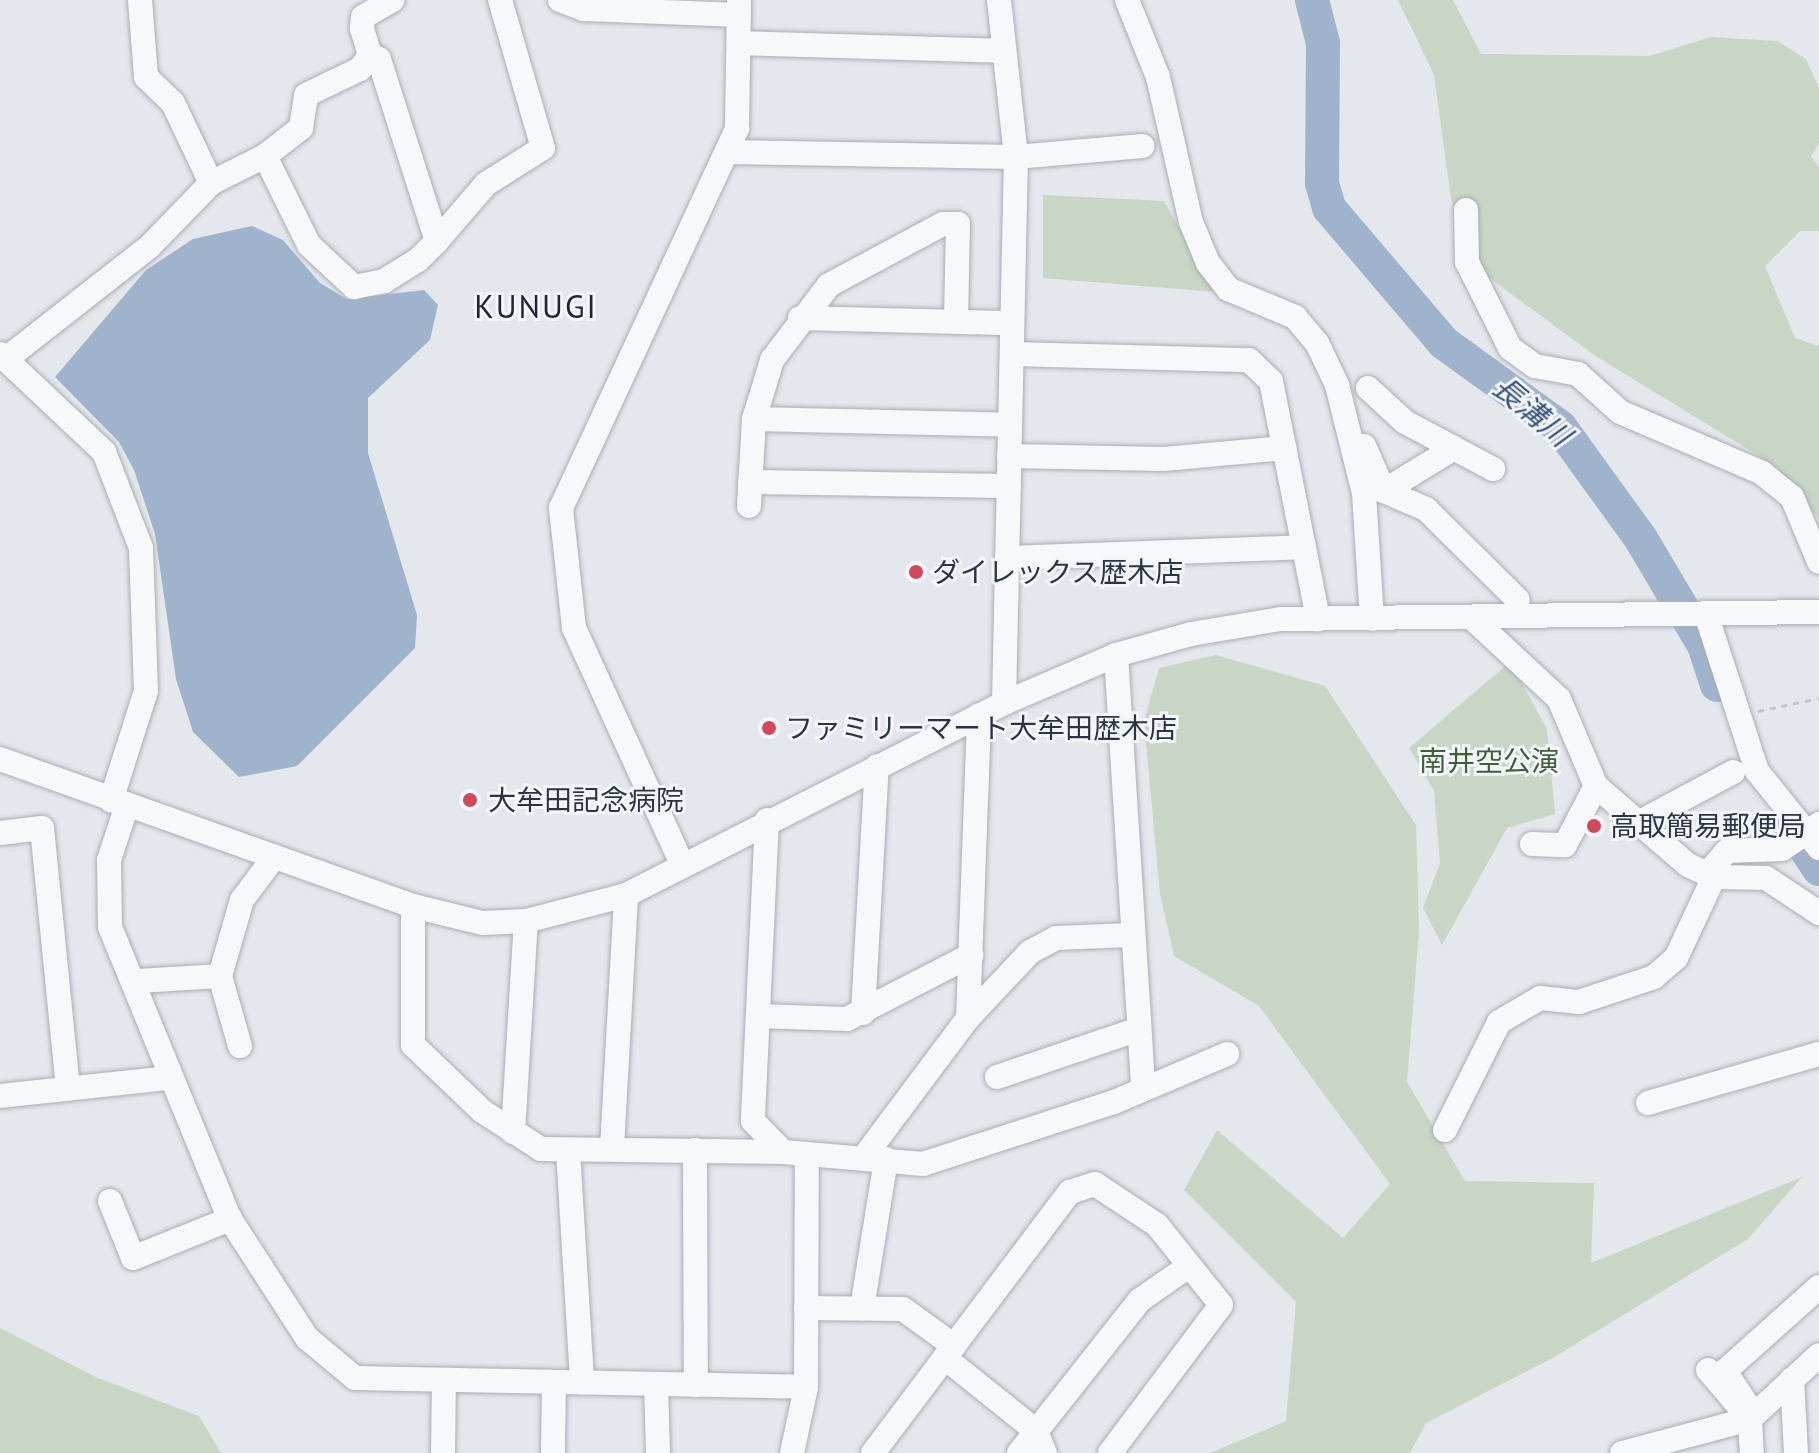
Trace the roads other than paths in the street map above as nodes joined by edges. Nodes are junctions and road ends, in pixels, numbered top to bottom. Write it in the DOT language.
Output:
graph roads {
  1 [pos="392,0"];
  2 [pos="500,0"];
  3 [pos="560,0"];
  4 [pos="999,0"];
  5 [pos="1127,0"];
  6 [pos="136,2"];
  7 [pos="739,8"];
  8 [pos="739,43"];
  9 [pos="1004,51"];
  10 [pos="370,55"];
  11 [pos="1143,146"];
  12 [pos="728,152"];
  13 [pos="265,156"];
  14 [pos="1016,157"];
  15 [pos="211,183"];
  16 [pos="1466,210"];
  17 [pos="437,241"];
  18 [pos="800,318"];
  19 [pos="956,322"];
  20 [pos="1012,323"];
  21 [pos="1012,354"];
  22 [pos="3,357"];
  23 [pos="1337,385"];
  24 [pos="1368,388"];
  25 [pos="754,419"];
  26 [pos="1010,425"];
  27 [pos="1284,448"];
  28 [pos="1451,450"];
  29 [pos="1009,456"];
  30 [pos="1493,469"];
  31 [pos="1009,486"];
  32 [pos="1384,491"];
  33 [pos="1304,547"];
  34 [pos="1007,558"];
  35 [pos="1819,562"];
  36 [pos="1518,600"];
  37 [pos="1819,612"];
  38 [pos="1706,614"];
  39 [pos="1471,617"];
  40 [pos="1318,619"];
  41 [pos="1372,619"];
  42 [pos="1116,655"];
  43 [pos="1004,703"];
  44 [pos="979,715"];
  45 [pos="0,759"];
  46 [pos="877,766"];
  47 [pos="1733,772"];
  48 [pos="1596,786"];
  49 [pos="119,803"];
  50 [pos="767,820"];
  51 [pos="1638,823"];
  52 [pos="0,833"];
  53 [pos="1815,834"];
  54 [pos="1532,844"];
  55 [pos="274,857"];
  56 [pos="682,864"];
  57 [pos="1711,875"];
  58 [pos="626,895"];
  59 [pos="413,906"];
  60 [pos="1819,913"];
  61 [pos="526,921"];
  62 [pos="1131,935"];
  63 [pos="971,955"];
  64 [pos="220,976"];
  65 [pos="138,981"];
  66 [pos="863,1013"];
  67 [pos="758,1016"];
  68 [pos="968,1018"];
  69 [pos="1139,1029"];
  70 [pos="240,1046"];
  71 [pos="1227,1054"];
  72 [pos="1819,1054"];
  73 [pos="997,1077"];
  74 [pos="169,1078"];
  75 [pos="1143,1085"];
  76 [pos="68,1089"];
  77 [pos="0,1096"];
  78 [pos="1648,1103"];
  79 [pos="1445,1130"];
  80 [pos="513,1132"];
  81 [pos="612,1148"];
  82 [pos="695,1150"];
  83 [pos="568,1151"];
  84 [pos="795,1153"];
  85 [pos="875,1158"];
  86 [pos="110,1201"];
  87 [pos="230,1219"];
  88 [pos="1189,1266"];
  89 [pos="1819,1287"];
  90 [pos="806,1308"];
  91 [pos="862,1308"];
  92 [pos="949,1352"];
  93 [pos="1819,1355"];
  94 [pos="1708,1370"];
  95 [pos="1792,1379"];
  96 [pos="444,1383"];
  97 [pos="554,1383"];
  98 [pos="582,1383"];
  99 [pos="656,1385"];
  100 [pos="696,1385"];
  101 [pos="806,1387"];
  102 [pos="1752,1417"];
  103 [pos="1041,1442"];
  104 [pos="443,1453"];
  105 [pos="553,1453"];
  106 [pos="658,1453"];
  107 [pos="792,1453"];
  108 [pos="873,1453"];
  109 [pos="1019,1453"];
  110 [pos="1110,1453"];
  111 [pos="1622,1453"];
  112 [pos="1752,1453"];
  113 [pos="1796,1453"];
  1 -- 10 [label="street"];
  2 -- 17 [label="street"];
  3 -- 7 [label="street"];
  4 -- 9 [label="street"];
  5 -- 23 [label="street"];
  6 -- 15 [label="street"];
  7 -- 8 [label="street"];
  8 -- 9 [label="street"];
  8 -- 12 [label="street"];
  9 -- 14 [label="street"];
  10 -- 13 [label="street"];
  10 -- 17 [label="street"];
  11 -- 14 [label="street"];
  12 -- 14 [label="street"];
  12 -- 56 [label="street"];
  13 -- 15 [label="street"];
  13 -- 17 [label="street"];
  14 -- 20 [label="street"];
  15 -- 22 [label="street"];
  16 -- 35 [label="street"];
  18 -- 19 [label="street"];
  18 -- 19 [label="street"];
  18 -- 25 [label="street"];
  19 -- 20 [label="street"];
  20 -- 21 [label="street"];
  21 -- 26 [label="street"];
  21 -- 27 [label="street"];
  22 -- 49 [label="street"];
  23 -- 32 [label="street"];
  23 -- 41 [label="street"];
  24 -- 28 [label="street"];
  25 -- 26 [label="street"];
  25 -- 31 [label="street"];
  26 -- 29 [label="street"];
  27 -- 29 [label="street"];
  27 -- 33 [label="street"];
  28 -- 30 [label="street"];
  28 -- 32 [label="street"];
  29 -- 31 [label="street"];
  31 -- 34 [label="street"];
  32 -- 36 [label="street"];
  33 -- 34 [label="street"];
  33 -- 40 [label="street"];
  34 -- 43 [label="street"];
  37 -- 38 [label="street"];
  38 -- 39 [label="street"];
  38 -- 53 [label="street"];
  39 -- 41 [label="street"];
  39 -- 48 [label="street"];
  40 -- 41 [label="street"];
  40 -- 42 [label="street"];
  42 -- 43 [label="street"];
  42 -- 62 [label="street"];
  43 -- 44 [label="street"];
  44 -- 46 [label="street"];
  44 -- 63 [label="street"];
  45 -- 49 [label="street"];
  46 -- 50 [label="street"];
  46 -- 66 [label="street"];
  47 -- 51 [label="street"];
  48 -- 51 [label="street"];
  48 -- 54 [label="street"];
  49 -- 55 [label="street"];
  49 -- 65 [label="street"];
  50 -- 56 [label="street"];
  50 -- 67 [label="street"];
  51 -- 57 [label="street"];
  52 -- 76 [label="street"];
  53 -- 57 [label="street"];
  55 -- 59 [label="street"];
  55 -- 64 [label="street"];
  56 -- 58 [label="street"];
  57 -- 60 [label="street"];
  57 -- 79 [label="street"];
  58 -- 61 [label="street"];
  58 -- 81 [label="street"];
  59 -- 61 [label="street"];
  59 -- 80 [label="street"];
  61 -- 80 [label="street"];
  62 -- 68 [label="street"];
  62 -- 69 [label="street"];
  63 -- 66 [label="street"];
  63 -- 68 [label="street"];
  64 -- 65 [label="street"];
  64 -- 70 [label="street"];
  65 -- 74 [label="street"];
  66 -- 67 [label="street"];
  67 -- 84 [label="street"];
  68 -- 85 [label="street"];
  69 -- 73 [label="street"];
  69 -- 75 [label="street"];
  71 -- 75 [label="street"];
  72 -- 78 [label="street"];
  74 -- 76 [label="street"];
  74 -- 87 [label="street"];
  75 -- 85 [label="street"];
  76 -- 77 [label="street"];
  80 -- 83 [label="street"];
  81 -- 82 [label="street"];
  81 -- 83 [label="street"];
  82 -- 84 [label="street"];
  82 -- 100 [label="street"];
  83 -- 98 [label="street"];
  84 -- 85 [label="street"];
  84 -- 90 [label="street"];
  85 -- 91 [label="street"];
  86 -- 87 [label="street"];
  87 -- 96 [label="street"];
  88 -- 92 [label="street"];
  88 -- 103 [label="street"];
  88 -- 110 [label="street"];
  89 -- 102 [label="street"];
  90 -- 91 [label="street"];
  90 -- 101 [label="street"];
  91 -- 92 [label="street"];
  92 -- 103 [label="street"];
  92 -- 108 [label="street"];
  93 -- 95 [label="street"];
  94 -- 102 [label="street"];
  95 -- 102 [label="street"];
  95 -- 113 [label="street"];
  96 -- 97 [label="street"];
  96 -- 104 [label="street"];
  97 -- 98 [label="street"];
  97 -- 105 [label="street"];
  98 -- 99 [label="street"];
  99 -- 100 [label="street"];
  99 -- 106 [label="street"];
  100 -- 101 [label="street"];
  101 -- 107 [label="street"];
  102 -- 111 [label="street"];
  102 -- 112 [label="street"];
  103 -- 109 [label="street"];
}
